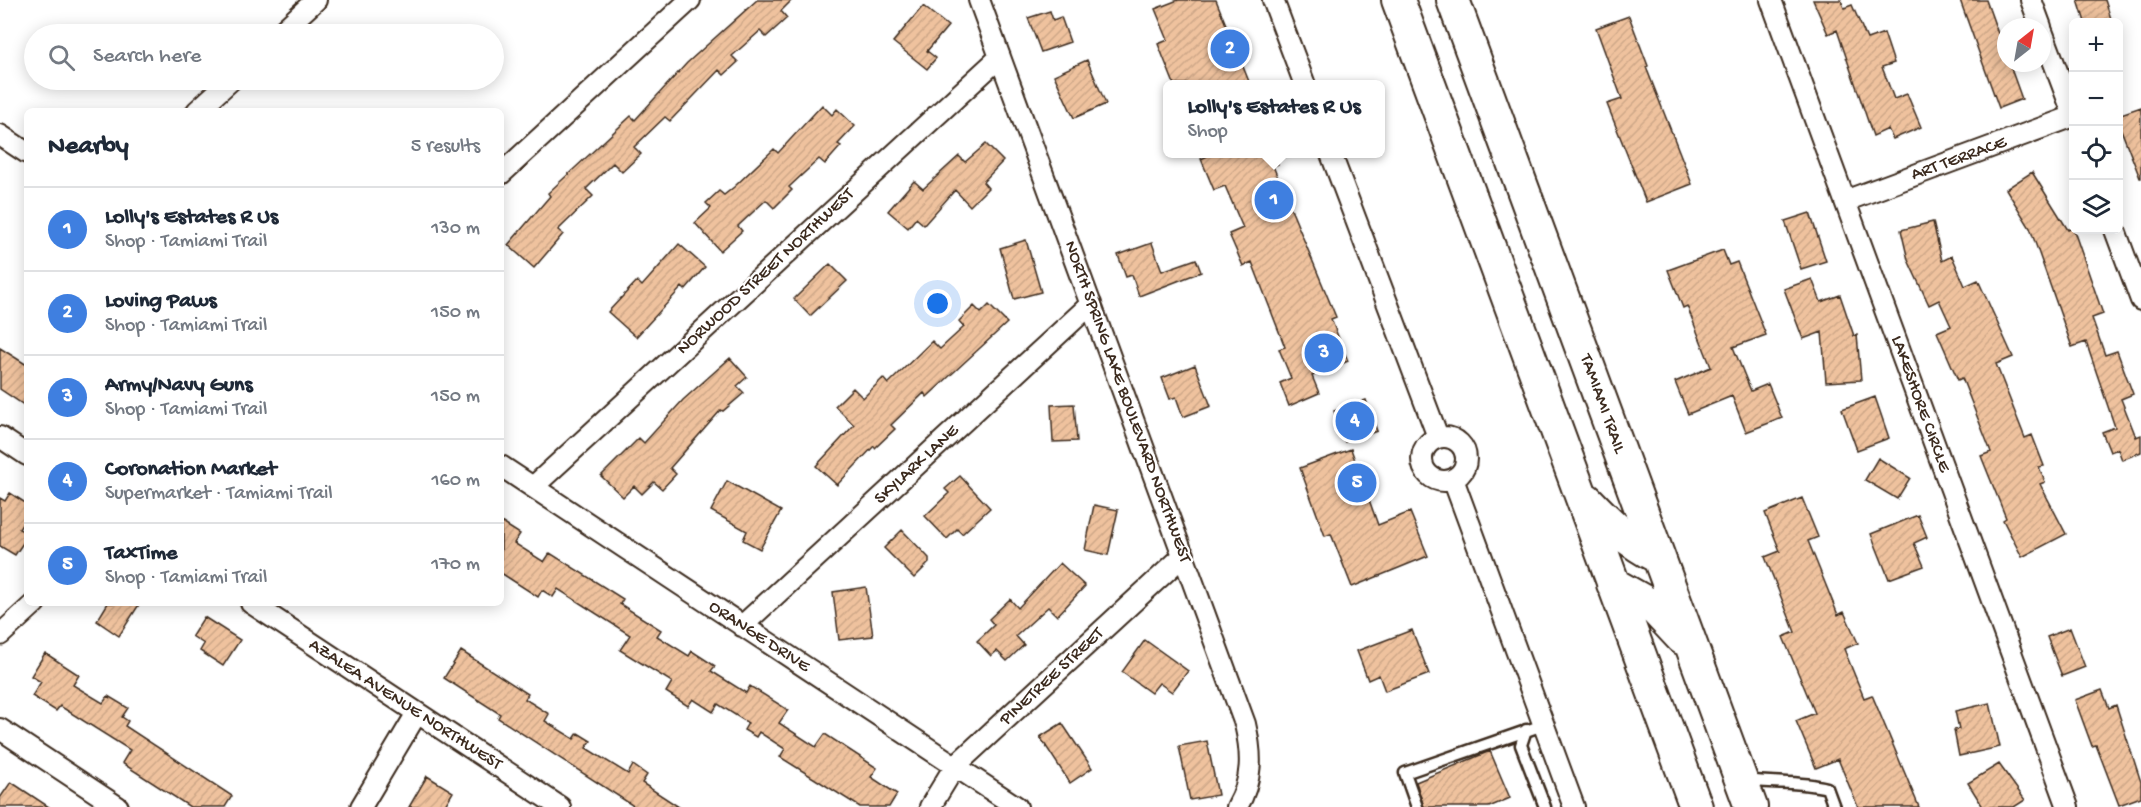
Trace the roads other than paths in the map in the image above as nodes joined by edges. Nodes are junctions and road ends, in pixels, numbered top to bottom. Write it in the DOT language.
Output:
graph roads {
  1 [pos="316,0"];
  2 [pos="690,0"];
  3 [pos="979,0"];
  4 [pos="1273,0"];
  5 [pos="1398,0"];
  6 [pos="1453,0"];
  7 [pos="1771,0"];
  8 [pos="2031,0"];
  9 [pos="2037,18"];
  10 [pos="290,24"];
  11 [pos="2051,56"];
  12 [pos="1000,57"];
  13 [pos="1303,80"];
  14 [pos="220,90"];
  15 [pos="2069,105"];
  16 [pos="200,108"];
  17 [pos="2069,117"];
  18 [pos="0,135"];
  19 [pos="24,151"];
  20 [pos="1333,158"];
  21 [pos="504,171"];
  22 [pos="1845,201"];
  23 [pos="2116,234"];
  24 [pos="2141,300"];
  25 [pos="1091,304"];
  26 [pos="0,437"];
  27 [pos="1438,437"];
  28 [pos="24,453"];
  29 [pos="504,468"];
  30 [pos="1453,480"];
  31 [pos="533,487"];
  32 [pos="1580,493"];
  33 [pos="1184,555"];
  34 [pos="1658,557"];
  35 [pos="1614,584"];
  36 [pos="32,606"];
  37 [pos="256,606"];
  38 [pos="742,626"];
  39 [pos="0,635"];
  40 [pos="1693,650"];
  41 [pos="417,713"];
  42 [pos="1535,727"];
  43 [pos="0,729"];
  44 [pos="955,766"];
  45 [pos="1745,793"];
  46 [pos="118,807"];
  47 [pos="361,807"];
  48 [pos="560,807"];
  49 [pos="930,807"];
  50 [pos="1017,807"];
  51 [pos="1237,807"];
  52 [pos="1417,807"];
  53 [pos="1545,807"];
  54 [pos="1574,807"];
  55 [pos="1695,807"];
  56 [pos="1834,807"];
  57 [pos="2068,807"];
  1 -- 10 [label="street"];
  2 -- 21 [label="street"];
  3 -- 12 [label="street, NORTH SPRING LAKE BOULEVARD NORTHWEST"];
  4 -- 13 [label="street"];
  5 -- 32 [label="main road"];
  6 -- 34 [label="main road, TAMIAMI TRAIL"];
  7 -- 22 [label="street, LAKESHORE CIRCLE"];
  8 -- 9 [label="street"];
  11 -- 15 [label="street"];
  12 -- 25 [label="street, NORTH SPRING LAKE BOULEVARD NORTHWEST"];
  12 -- 31 [label="street, NORWOOD STREET NORTHWEST"];
  14 -- 16 [label="street"];
  17 -- 22 [label="street, ART TERRACE"];
  18 -- 19 [label="street"];
  20 -- 27 [label="street"];
  22 -- 57 [label="street, LAKESHORE CIRCLE"];
  23 -- 24 [label="street"];
  25 -- 33 [label="street, NORTH SPRING LAKE BOULEVARD NORTHWEST"];
  25 -- 38 [label="street, SKYLARK LANE"];
  26 -- 28 [label="street"];
  27 -- 30 [label="street"];
  27 -- 30 [label="street"];
  29 -- 31 [label="street, ORANGE DRIVE"];
  30 -- 42 [label="street"];
  31 -- 38 [label="street, ORANGE DRIVE"];
  32 -- 34 [label="main road"];
  32 -- 35 [label="main road"];
  33 -- 44 [label="street, PINETREE STREET"];
  33 -- 51 [label="street, NORTH SPRING LAKE BOULEVARD NORTHWEST"];
  34 -- 40 [label="main road, TAMIAMI TRAIL"];
  35 -- 40 [label="main road"];
  35 -- 55 [label="main road"];
  36 -- 39 [label="street"];
  37 -- 41 [label="street, AZALEA AVENUE NORTHWEST"];
  38 -- 44 [label="street, ORANGE DRIVE"];
  40 -- 45 [label="main road, TAMIAMI TRAIL"];
  41 -- 47 [label="street"];
  41 -- 48 [label="street, AZALEA AVENUE NORTHWEST"];
  42 -- 52 [label="lane"];
  42 -- 53 [label="lane"];
  42 -- 54 [label="street"];
  43 -- 46 [label="street"];
  44 -- 49 [label="street, PINETREE STREET"];
  44 -- 50 [label="street, ORANGE DRIVE"];
  45 -- 56 [label="lane"];
}
